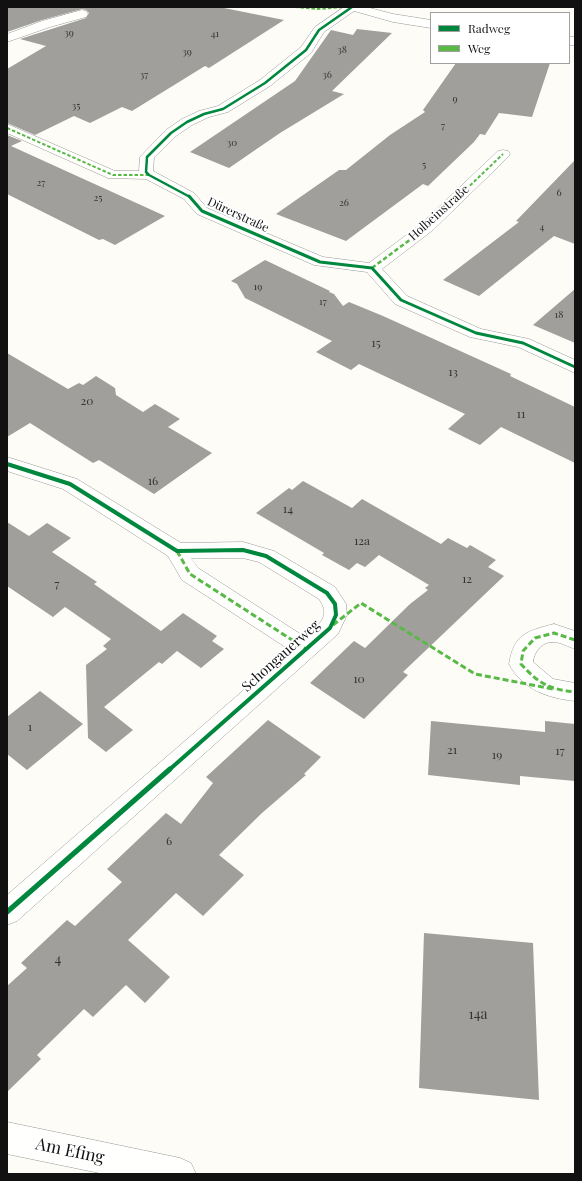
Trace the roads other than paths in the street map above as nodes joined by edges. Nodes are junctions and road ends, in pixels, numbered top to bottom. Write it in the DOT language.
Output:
graph roads {
  1 [pos="352,7"];
  2 [pos="355,7"];
  3 [pos="385,7"];
  4 [pos="405,8"];
  5 [pos="82,14"];
  6 [pos="430,24"];
  7 [pos="7,38"];
  8 [pos="7,128"];
  9 [pos="503,154"];
  10 [pos="149,175"];
  11 [pos="372,268"];
  12 [pos="575,367"];
  13 [pos="7,464"];
  14 [pos="177,551"];
  15 [pos="575,640"];
  16 [pos="306,650"];
  17 [pos="575,692"];
  18 [pos="7,912"];
  19 [pos="7,1138"];
  20 [pos="180,1174"];
  1 -- 10 [label="street"];
  2 -- 6 [label="street"];
  3 -- 4 [label="street"];
  5 -- 7 [label="street"];
  8 -- 10 [label="street, Dürerstraße"];
  9 -- 11 [label="street, Holbeinstraße"];
  10 -- 11 [label="street, Dürerstraße"];
  11 -- 12 [label="street"];
  13 -- 14 [label="street"];
  14 -- 16 [label="street, Schongauerweg"];
  14 -- 16 [label="street, Schongauerweg"];
  15 -- 17 [label="street"];
  16 -- 18 [label="street, Schongauerweg"];
  19 -- 20 [label="street, Am Efing"];
}
